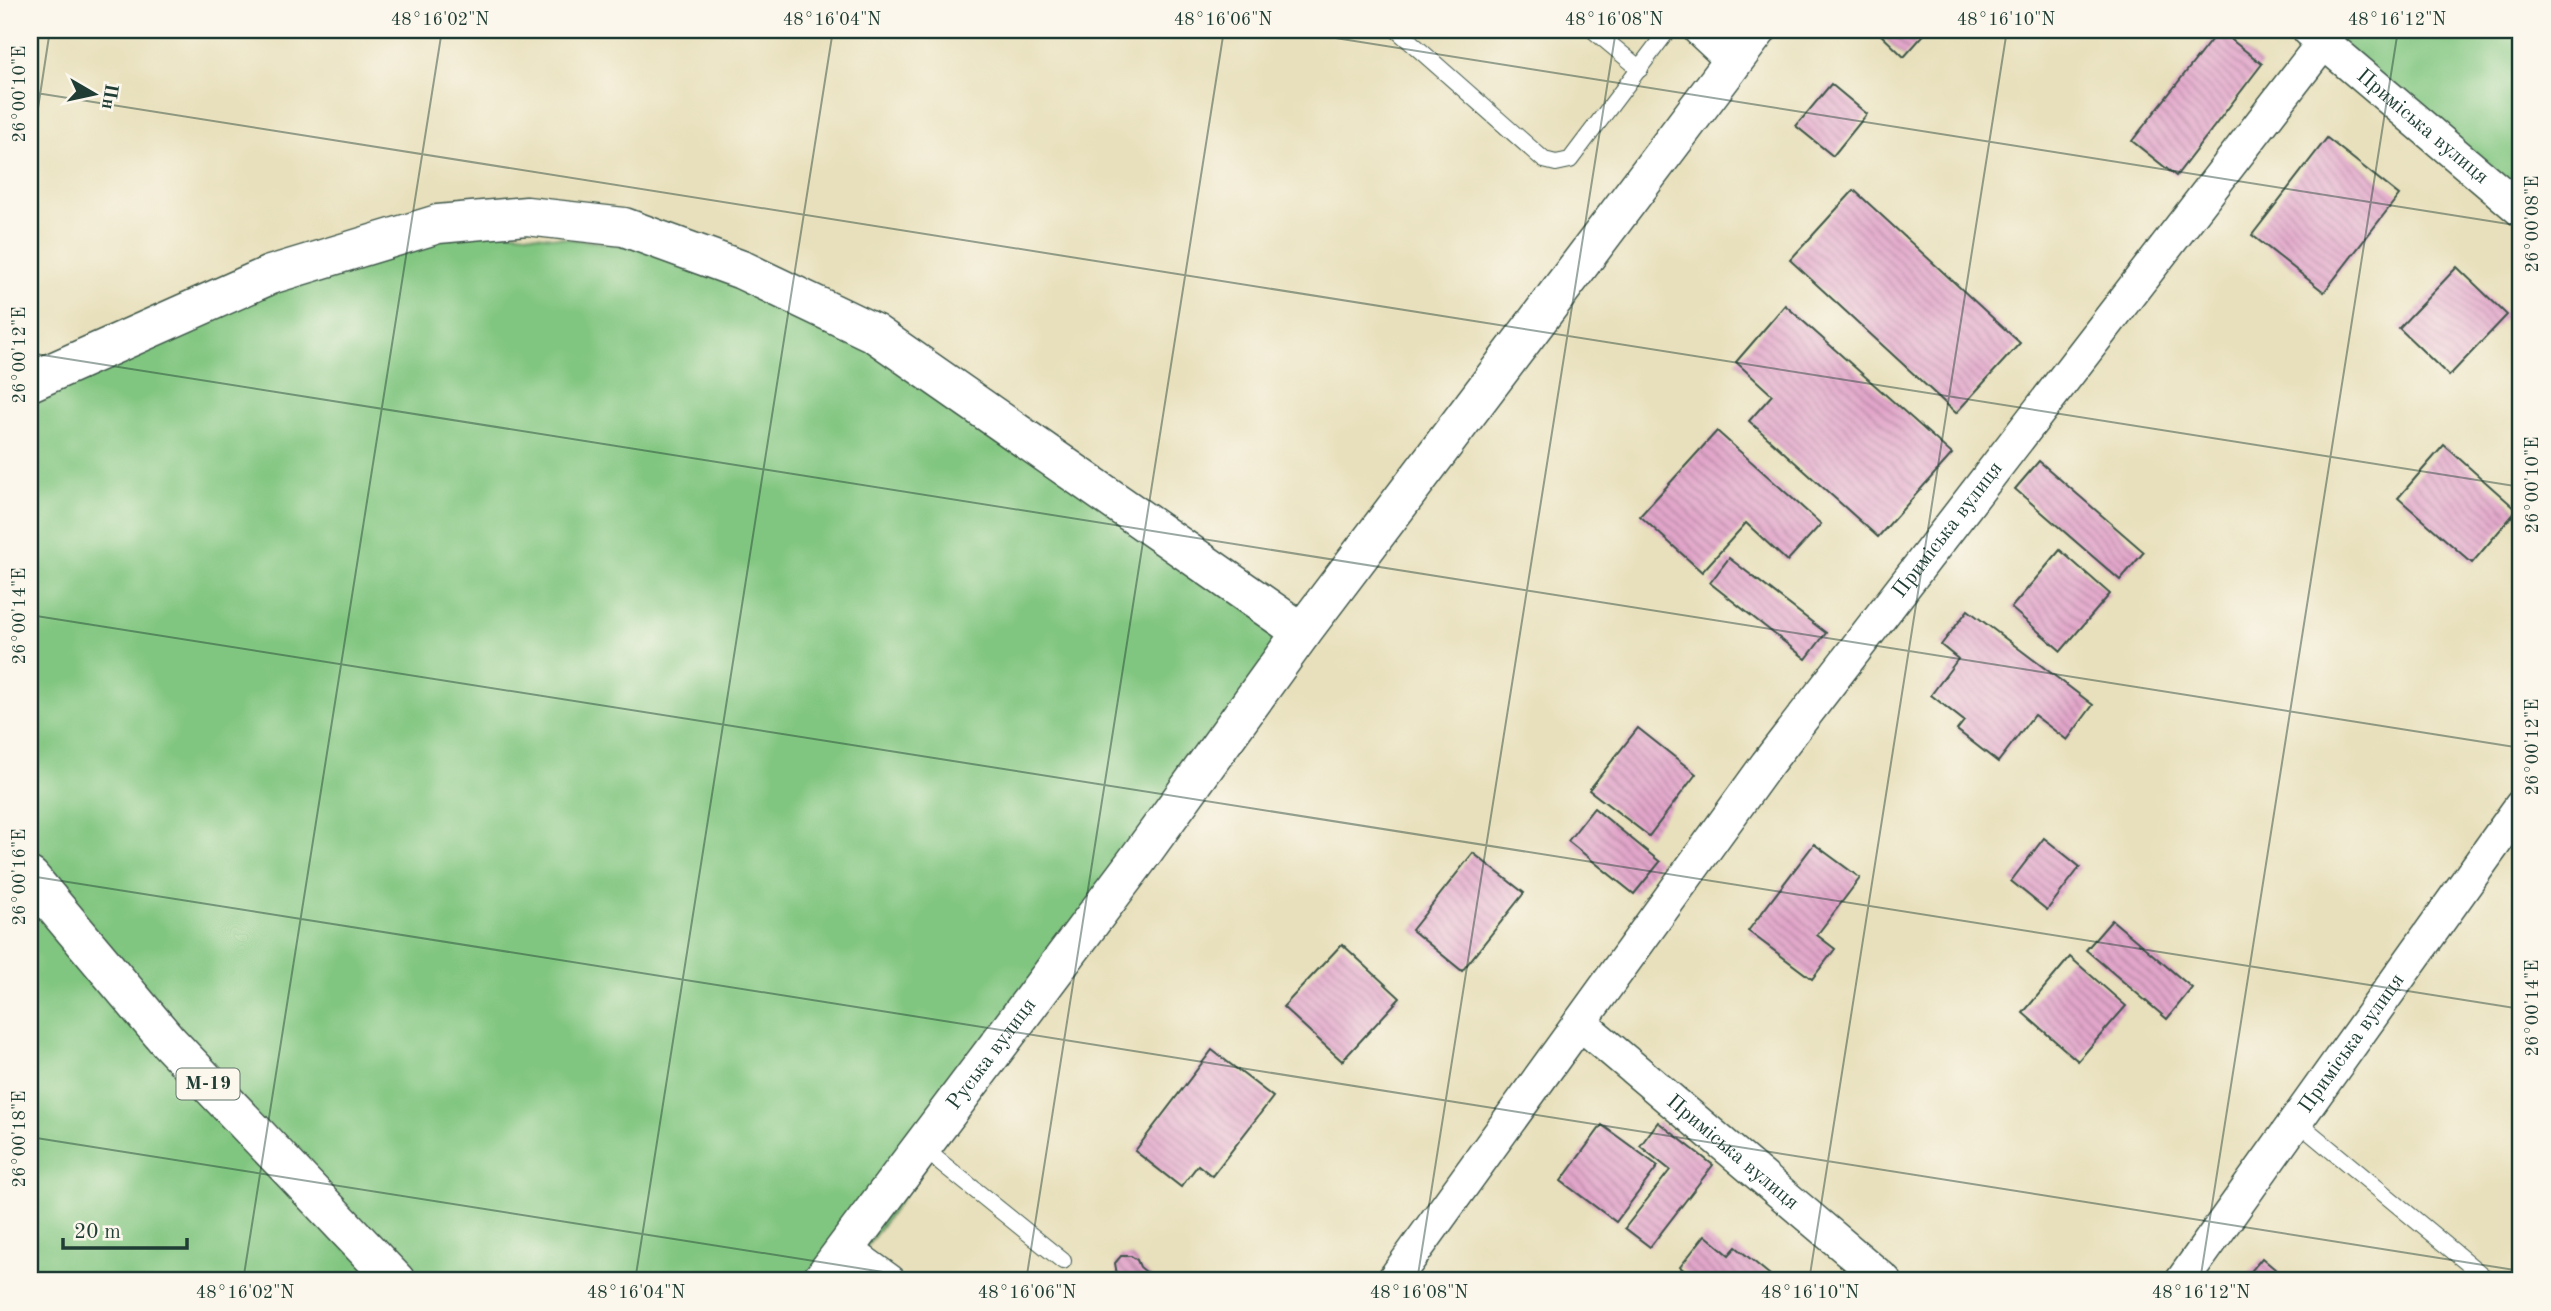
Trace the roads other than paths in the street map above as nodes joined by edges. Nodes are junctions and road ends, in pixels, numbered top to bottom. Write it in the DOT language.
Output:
graph roads {
  1 [pos="1396,30"];
  2 [pos="1593,30"];
  3 [pos="1668,30"];
  4 [pos="1700,30"];
  5 [pos="1757,30"];
  6 [pos="2316,36"];
  7 [pos="1733,61"];
  8 [pos="1640,69"];
  9 [pos="2521,209"];
  10 [pos="30,382"];
  11 [pos="1302,632"];
  12 [pos="2521,806"];
  13 [pos="30,877"];
  14 [pos="1580,1023"];
  15 [pos="2295,1120"];
  16 [pos="923,1148"];
  17 [pos="846,1250"];
  18 [pos="1063,1261"];
  19 [pos="396,1281"];
  20 [pos="821,1281"];
  21 [pos="889,1281"];
  22 [pos="1394,1281"];
  23 [pos="1885,1281"];
  24 [pos="2182,1281"];
  25 [pos="2489,1281"];
  1 -- 8 [label="lane"];
  2 -- 8 [label="lane"];
  3 -- 8 [label="lane"];
  4 -- 7 [label="street"];
  5 -- 7 [label="main road, Руська вулиця"];
  6 -- 9 [label="street, Приміська вулиця"];
  6 -- 14 [label="street, Приміська вулиця"];
  7 -- 11 [label="main road, Руська вулиця"];
  10 -- 11 [label="main road"];
  11 -- 16 [label="main road, Руська вулиця"];
  12 -- 15 [label="street, Приміська вулиця"];
  13 -- 19 [label="main road, М-19"];
  14 -- 22 [label="street, Приміська вулиця"];
  14 -- 23 [label="street, Приміська вулиця"];
  15 -- 24 [label="street, Приміська вулиця"];
  15 -- 25 [label="lane"];
  16 -- 17 [label="main road, Руська вулиця"];
  16 -- 18 [label="lane"];
  17 -- 20 [label="main road, Руська вулиця"];
  17 -- 21 [label="street"];
}
